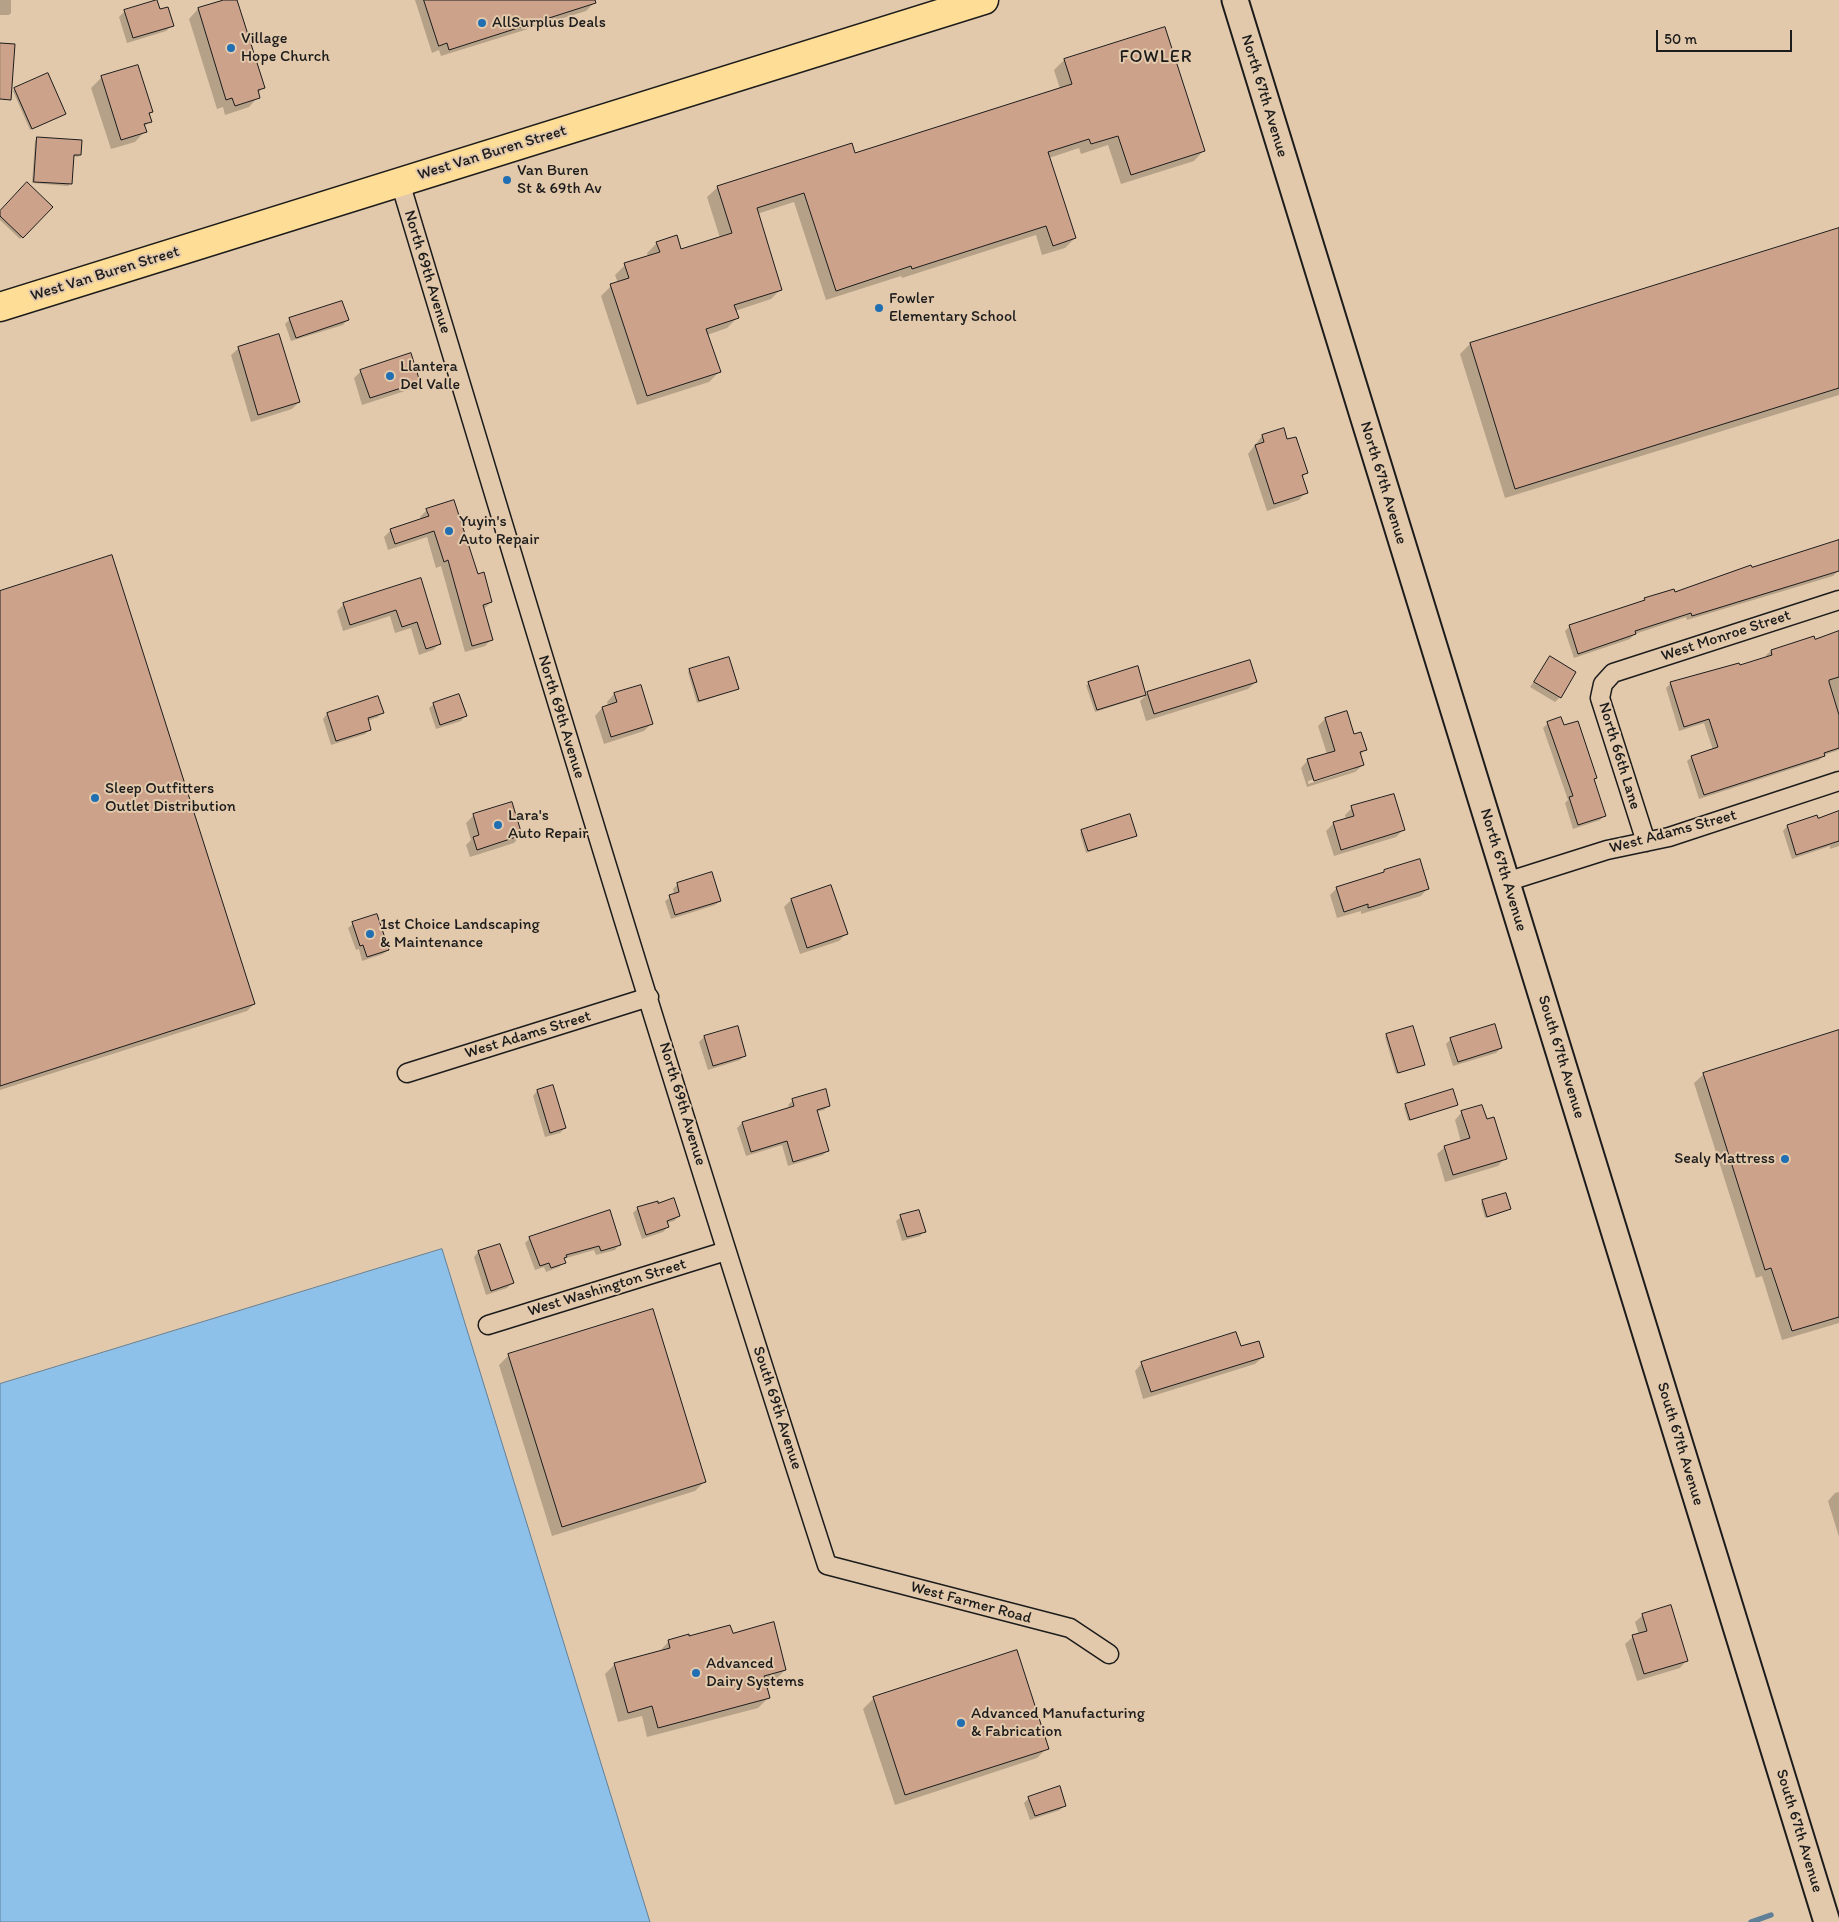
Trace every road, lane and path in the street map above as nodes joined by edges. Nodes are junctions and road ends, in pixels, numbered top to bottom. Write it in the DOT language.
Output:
graph roads {
  1 [pos="984,0"];
  2 [pos="1235,0"];
  3 [pos="400,182"];
  4 [pos="0,307"];
  5 [pos="1839,600"];
  6 [pos="1613,673"];
  7 [pos="1839,781"];
  8 [pos="1646,842"];
  9 [pos="1506,882"];
  10 [pos="1532,966"];
  11 [pos="649,997"];
  12 [pos="407,1073"];
  13 [pos="726,1251"];
  14 [pos="488,1325"];
  15 [pos="828,1565"];
  16 [pos="1108,1654"];
  17 [pos="1827,1922"];
  1 -- 3 [label="main road, West Van Buren Street"];
  2 -- 9 [label="main road, North 67th Avenue"];
  3 -- 4 [label="main road, West Van Buren Street"];
  3 -- 11 [label="street, North 69th Avenue"];
  5 -- 6 [label="street, West Monroe Street"];
  6 -- 8 [label="street, North 66th Lane"];
  7 -- 8 [label="street, West Adams Street"];
  8 -- 9 [label="street, West Adams Street"];
  9 -- 10 [label="main road, North 67th Avenue"];
  10 -- 17 [label="main road, South 67th Avenue"];
  11 -- 12 [label="street, West Adams Street"];
  11 -- 13 [label="street, North 69th Avenue"];
  13 -- 14 [label="street, West Washington Street"];
  13 -- 15 [label="street, South 69th Avenue"];
  15 -- 16 [label="street, West Farmer Road"];
}
